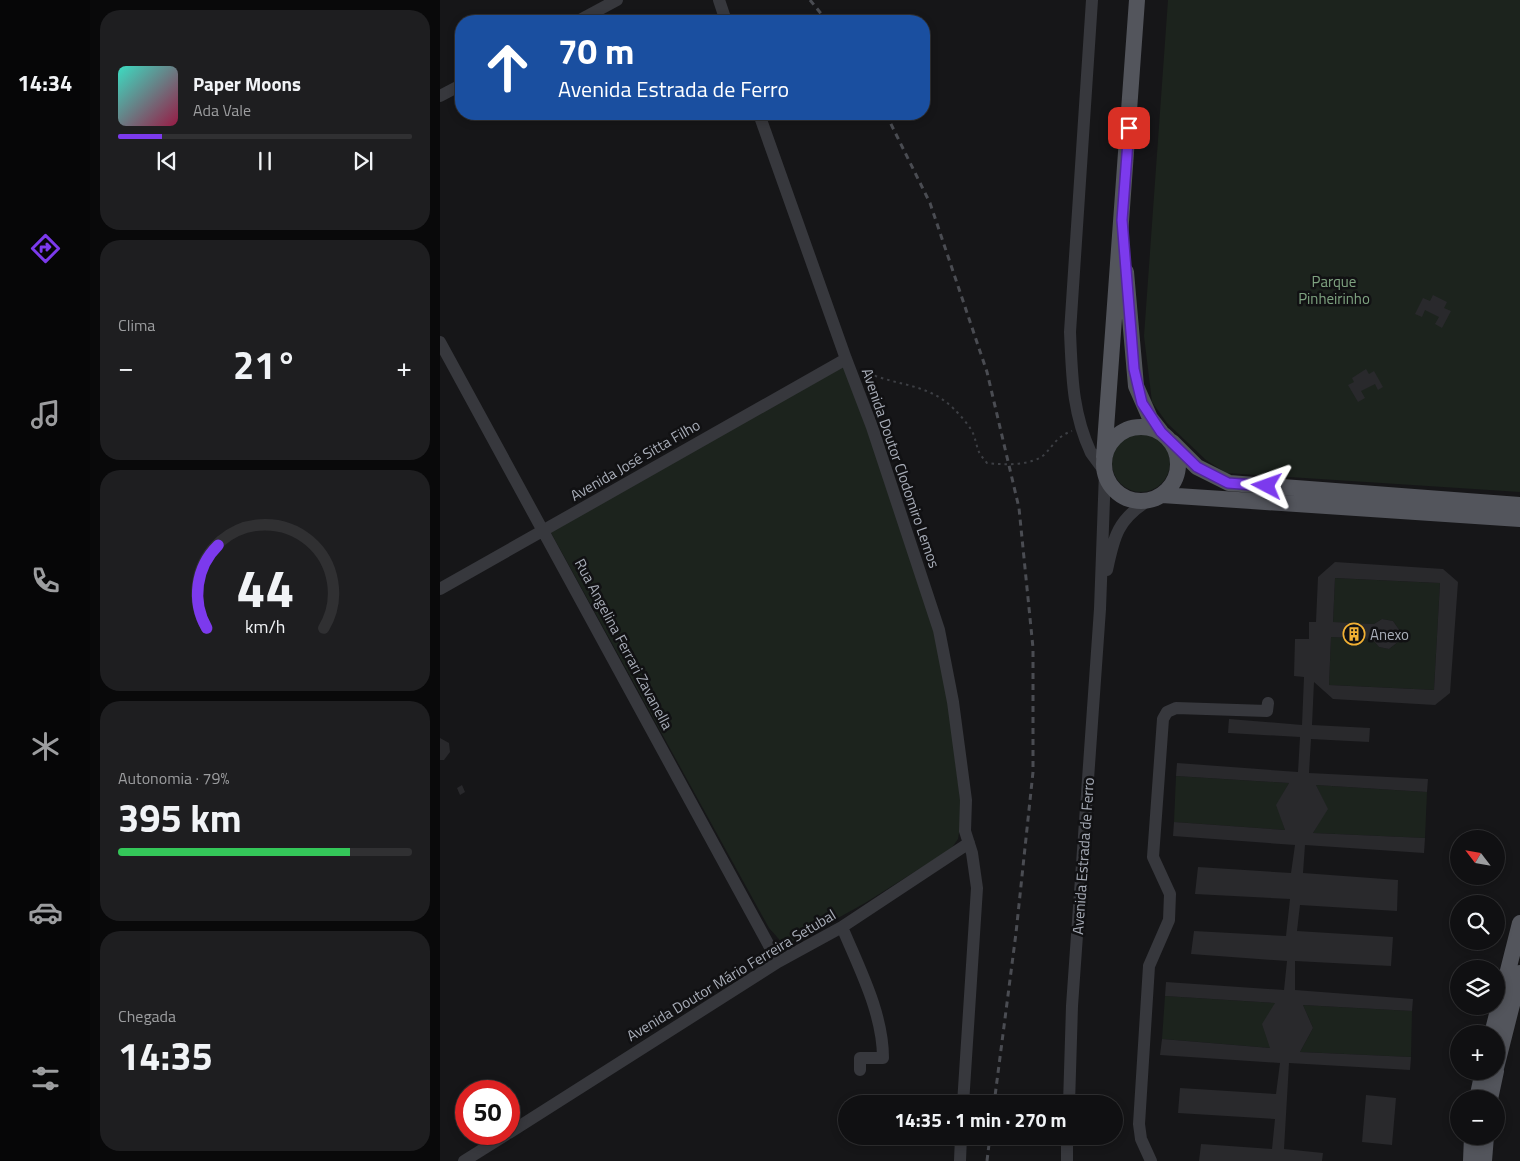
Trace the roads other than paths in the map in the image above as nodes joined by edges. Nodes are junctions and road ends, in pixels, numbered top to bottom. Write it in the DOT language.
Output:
graph roads {
  1 [pos="618,0"];
  2 [pos="719,0"];
  3 [pos="1092,0"];
  4 [pos="1138,0"];
  5 [pos="589,15"];
  6 [pos="724,15"];
  7 [pos="455,88"];
  8 [pos="440,96"];
  9 [pos="761,120"];
  10 [pos="1122,220"];
  11 [pos="440,342"];
  12 [pos="846,359"];
  13 [pos="1166,437"];
  14 [pos="1100,461"];
  15 [pos="1156,497"];
  16 [pos="1520,505"];
  17 [pos="1520,520"];
  18 [pos="544,531"];
  19 [pos="440,588"];
  20 [pos="1100,609"];
  21 [pos="1268,703"];
  22 [pos="969,843"];
  23 [pos="1520,923"];
  24 [pos="842,927"];
  25 [pos="778,962"];
  26 [pos="1520,973"];
  27 [pos="1494,1025"];
  28 [pos="1505,1034"];
  29 [pos="860,1070"];
  30 [pos="964,1095"];
  31 [pos="1069,1095"];
  32 [pos="520,1125"];
  33 [pos="489,1145"];
  34 [pos="961,1145"];
  35 [pos="1068,1145"];
  36 [pos="1472,1145"];
  37 [pos="1485,1145"];
  38 [pos="464,1161"];
  39 [pos="960,1161"];
  40 [pos="1067,1161"];
  41 [pos="1151,1161"];
  42 [pos="1471,1161"];
  43 [pos="1484,1161"];
  1 -- 5 [label="street"];
  2 -- 6 [label="street"];
  3 -- 14 [label="street"];
  4 -- 10 [label="main road, Avenida Estrada de Ferro"];
  7 -- 8 [label="street"];
  9 -- 12 [label="street, Avenida Doutor Clodomiro Lemos"];
  10 -- 13 [label="main road, Avenida Estrada de Ferro"];
  10 -- 14 [label="main road, Avenida Estrada de Ferro"];
  11 -- 18 [label="street, Rua Angelina Ferrari Zavanella"];
  12 -- 18 [label="street, Avenida José Sitta Filho"];
  12 -- 22 [label="street, Avenida Doutor Clodomiro Lemos"];
  13 -- 14 [label="main road"];
  13 -- 15 [label="main road, Avenida Estrada de Ferro"];
  13 -- 16 [label="main road"];
  14 -- 15 [label="main road"];
  14 -- 20 [label="street, Avenida Estrada de Ferro"];
  15 -- 17 [label="main road"];
  15 -- 20 [label="street, Avenida Estrada de Ferro"];
  18 -- 19 [label="street, Avenida José Sitta Filho"];
  18 -- 25 [label="street, Rua Angelina Ferrari Zavanella"];
  20 -- 31 [label="street, Avenida Estrada de Ferro"];
  21 -- 41 [label="street"];
  22 -- 24 [label="street, Avenida Doutor Mário Ferreira Setubal"];
  22 -- 30 [label="street, Avenida Doutor Clodomiro Lemos"];
  23 -- 27 [label="main road"];
  24 -- 25 [label="street, Avenida Doutor Mário Ferreira Setubal"];
  24 -- 29 [label="street"];
  25 -- 32 [label="street, Avenida Doutor Mário Ferreira Setubal"];
  26 -- 28 [label="main road"];
  33 -- 38 [label="street, Avenida Doutor Mário Ferreira Setubal"];
  34 -- 39 [label="street"];
  35 -- 40 [label="street"];
  36 -- 42 [label="main road"];
  37 -- 43 [label="main road"];
}
